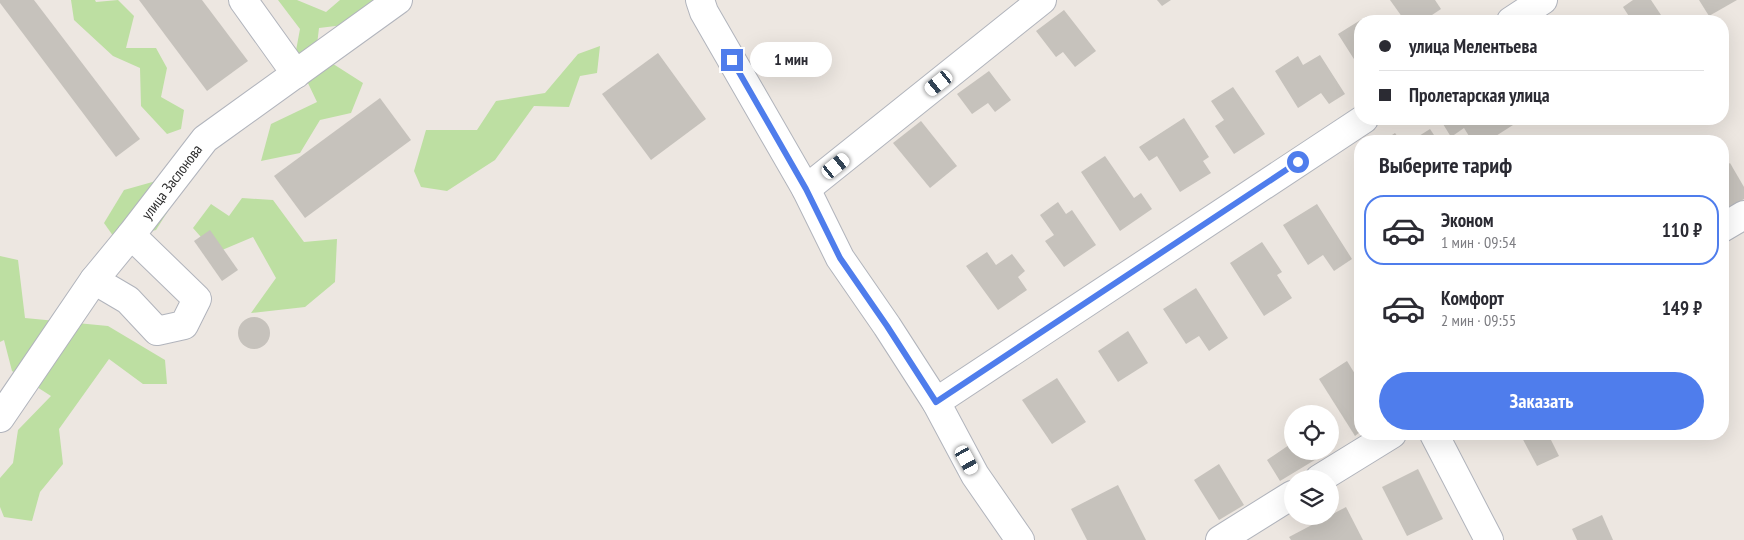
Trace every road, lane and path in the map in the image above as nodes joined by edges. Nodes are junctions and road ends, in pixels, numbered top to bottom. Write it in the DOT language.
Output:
graph roads {
  1 [pos="242,0"];
  2 [pos="398,0"];
  3 [pos="700,0"];
  4 [pos="1042,0"];
  5 [pos="1543,0"];
  6 [pos="1520,15"];
  7 [pos="296,74"];
  8 [pos="1355,125"];
  9 [pos="806,189"];
  10 [pos="1744,215"];
  11 [pos="1729,224"];
  12 [pos="131,235"];
  13 [pos="94,280"];
  14 [pos="936,402"];
  15 [pos="0,418"];
  16 [pos="1382,440"];
  17 [pos="1437,440"];
  18 [pos="1334,470"];
  19 [pos="1284,500"];
  20 [pos="1020,540"];
  21 [pos="1220,540"];
  22 [pos="1489,540"];
  1 -- 7 [label="street"];
  2 -- 7 [label="street, улица Заслонова"];
  3 -- 9 [label="street"];
  4 -- 9 [label="street"];
  5 -- 6 [label="street"];
  7 -- 12 [label="street, улица Заслонова"];
  8 -- 14 [label="street"];
  9 -- 14 [label="street"];
  10 -- 11 [label="street"];
  12 -- 13 [label="street, улица Заслонова"];
  12 -- 13 [label="street"];
  13 -- 15 [label="street, улица Заслонова"];
  14 -- 20 [label="street"];
  16 -- 18 [label="street"];
  17 -- 22 [label="street"];
  19 -- 21 [label="street"];
}
